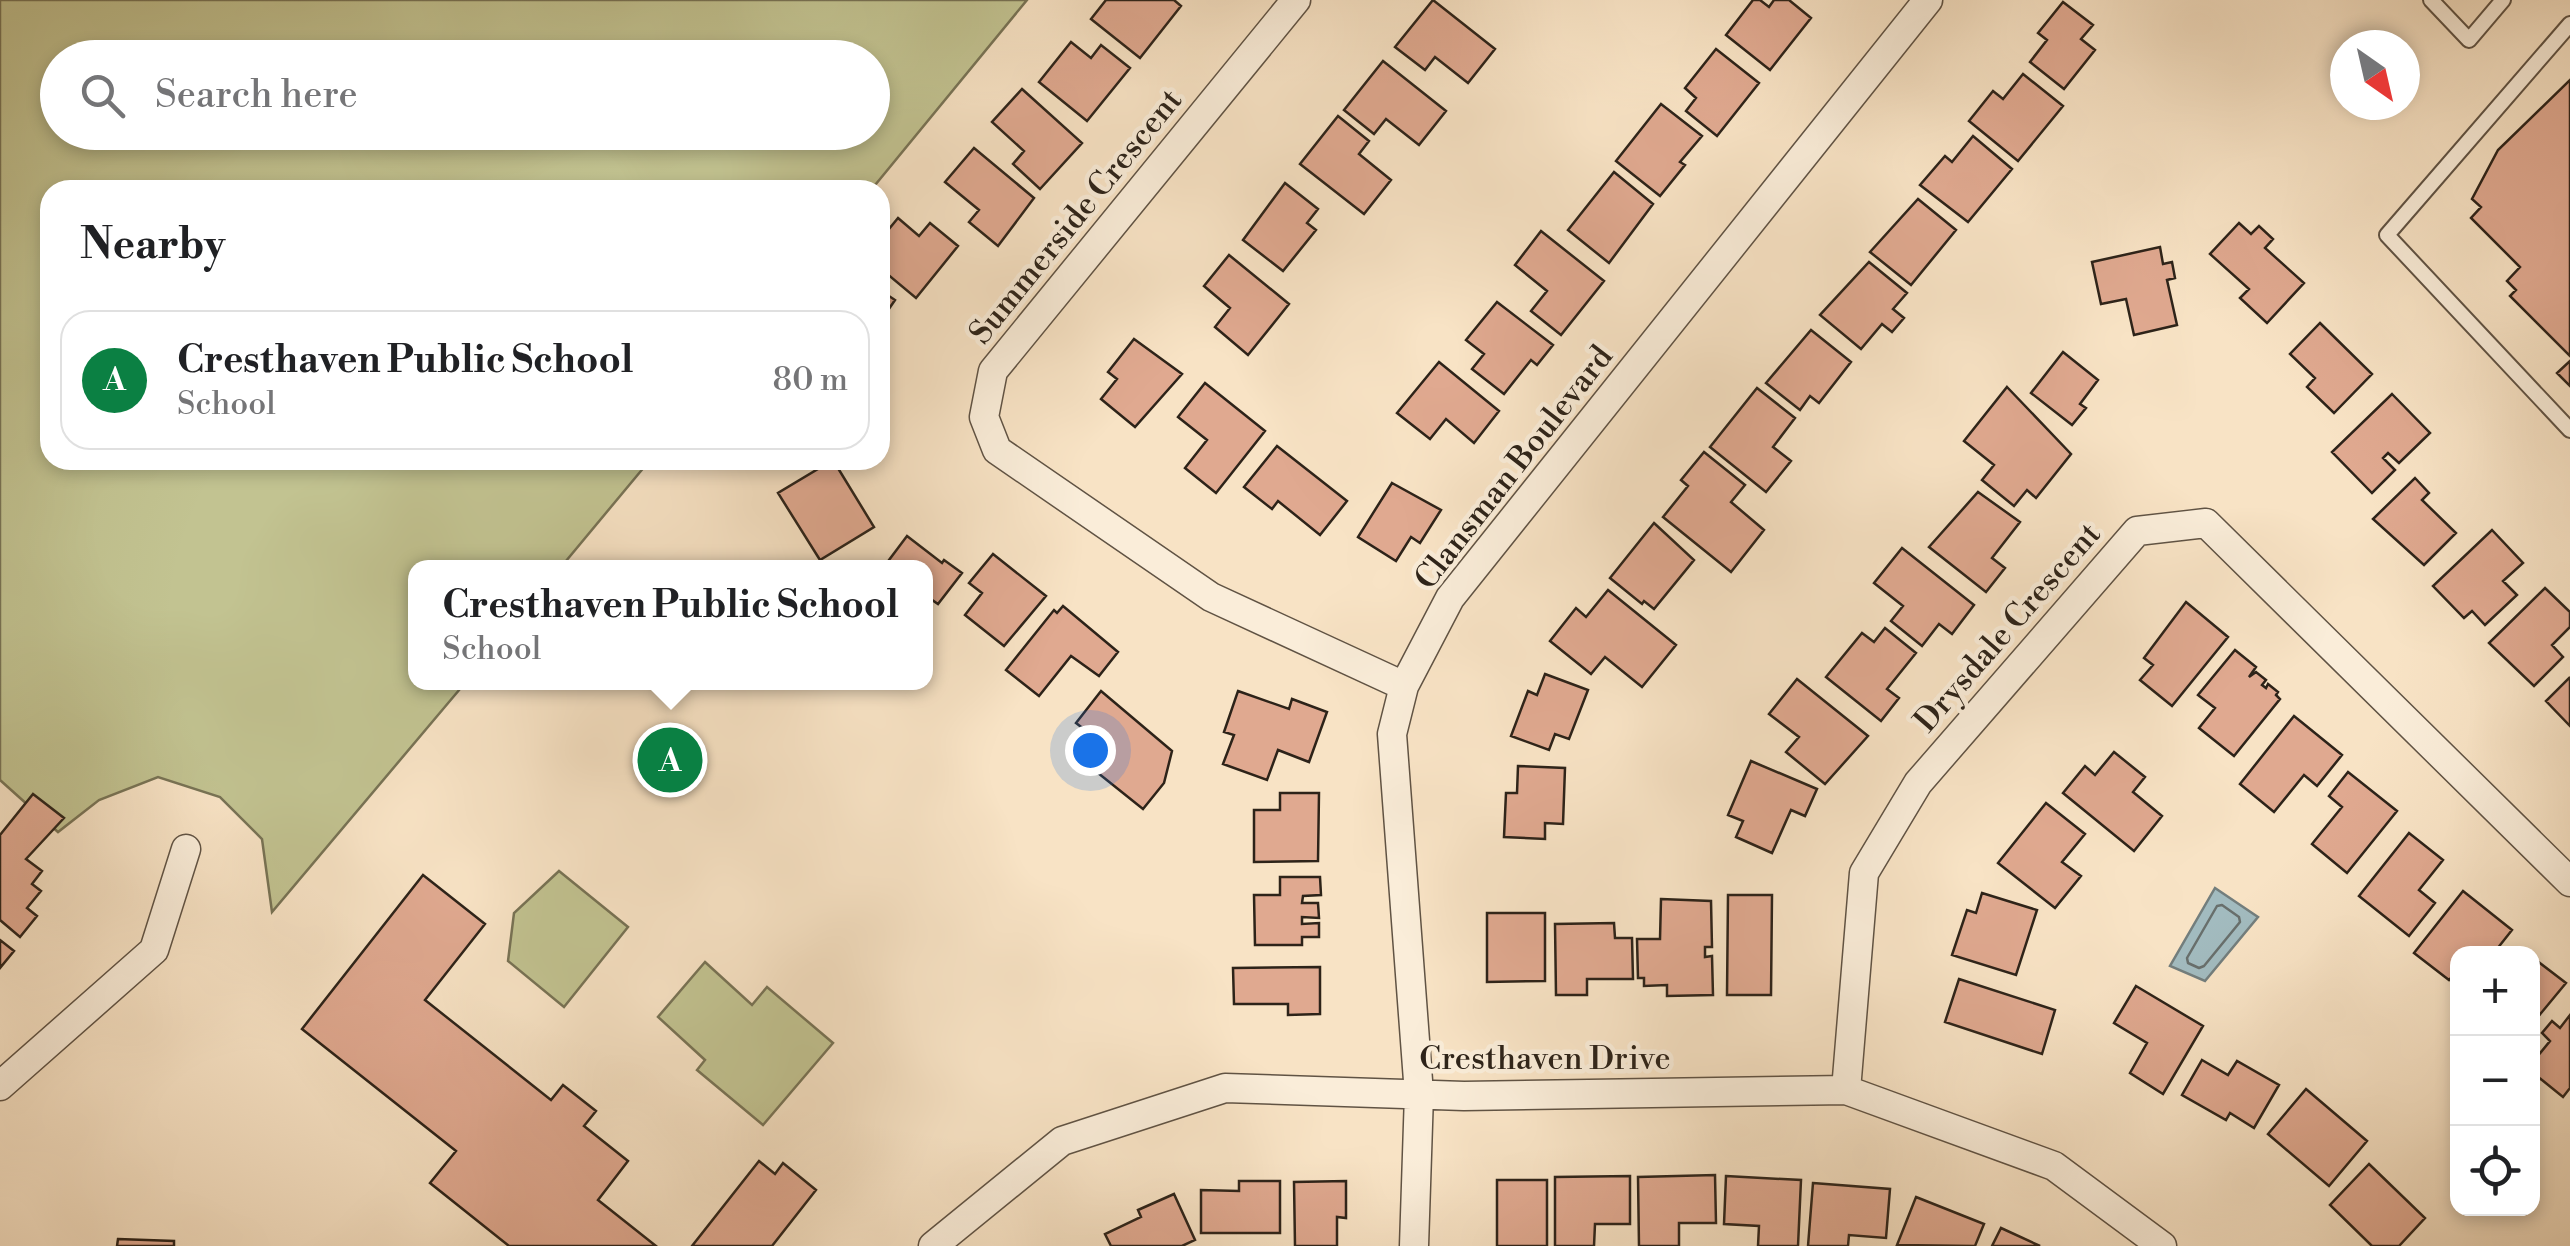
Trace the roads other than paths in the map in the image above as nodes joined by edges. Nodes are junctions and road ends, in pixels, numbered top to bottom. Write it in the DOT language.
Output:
graph roads {
  1 [pos="1296,0"];
  2 [pos="1928,0"];
  3 [pos="2431,0"];
  4 [pos="2503,0"];
  5 [pos="2570,24"];
  6 [pos="2570,430"];
  7 [pos="1404,686"];
  8 [pos="186,849"];
  9 [pos="2570,882"];
  10 [pos="0,1086"];
  11 [pos="1846,1090"];
  12 [pos="1418,1094"];
  13 [pos="933,1246"];
  14 [pos="1414,1246"];
  15 [pos="2162,1246"];
  1 -- 7 [label="street, Summerside Crescent"];
  2 -- 7 [label="street, Clansman Boulevard"];
  3 -- 4 [label="lane"];
  5 -- 6 [label="lane"];
  7 -- 12 [label="street, Clansman Boulevard"];
  8 -- 10 [label="street"];
  9 -- 11 [label="street, Drysdale Crescent"];
  11 -- 12 [label="street, Cresthaven Drive"];
  11 -- 15 [label="street, Cresthaven Drive"];
  12 -- 13 [label="street, Cresthaven Drive"];
  12 -- 14 [label="street, Clansman Boulevard"];
}
